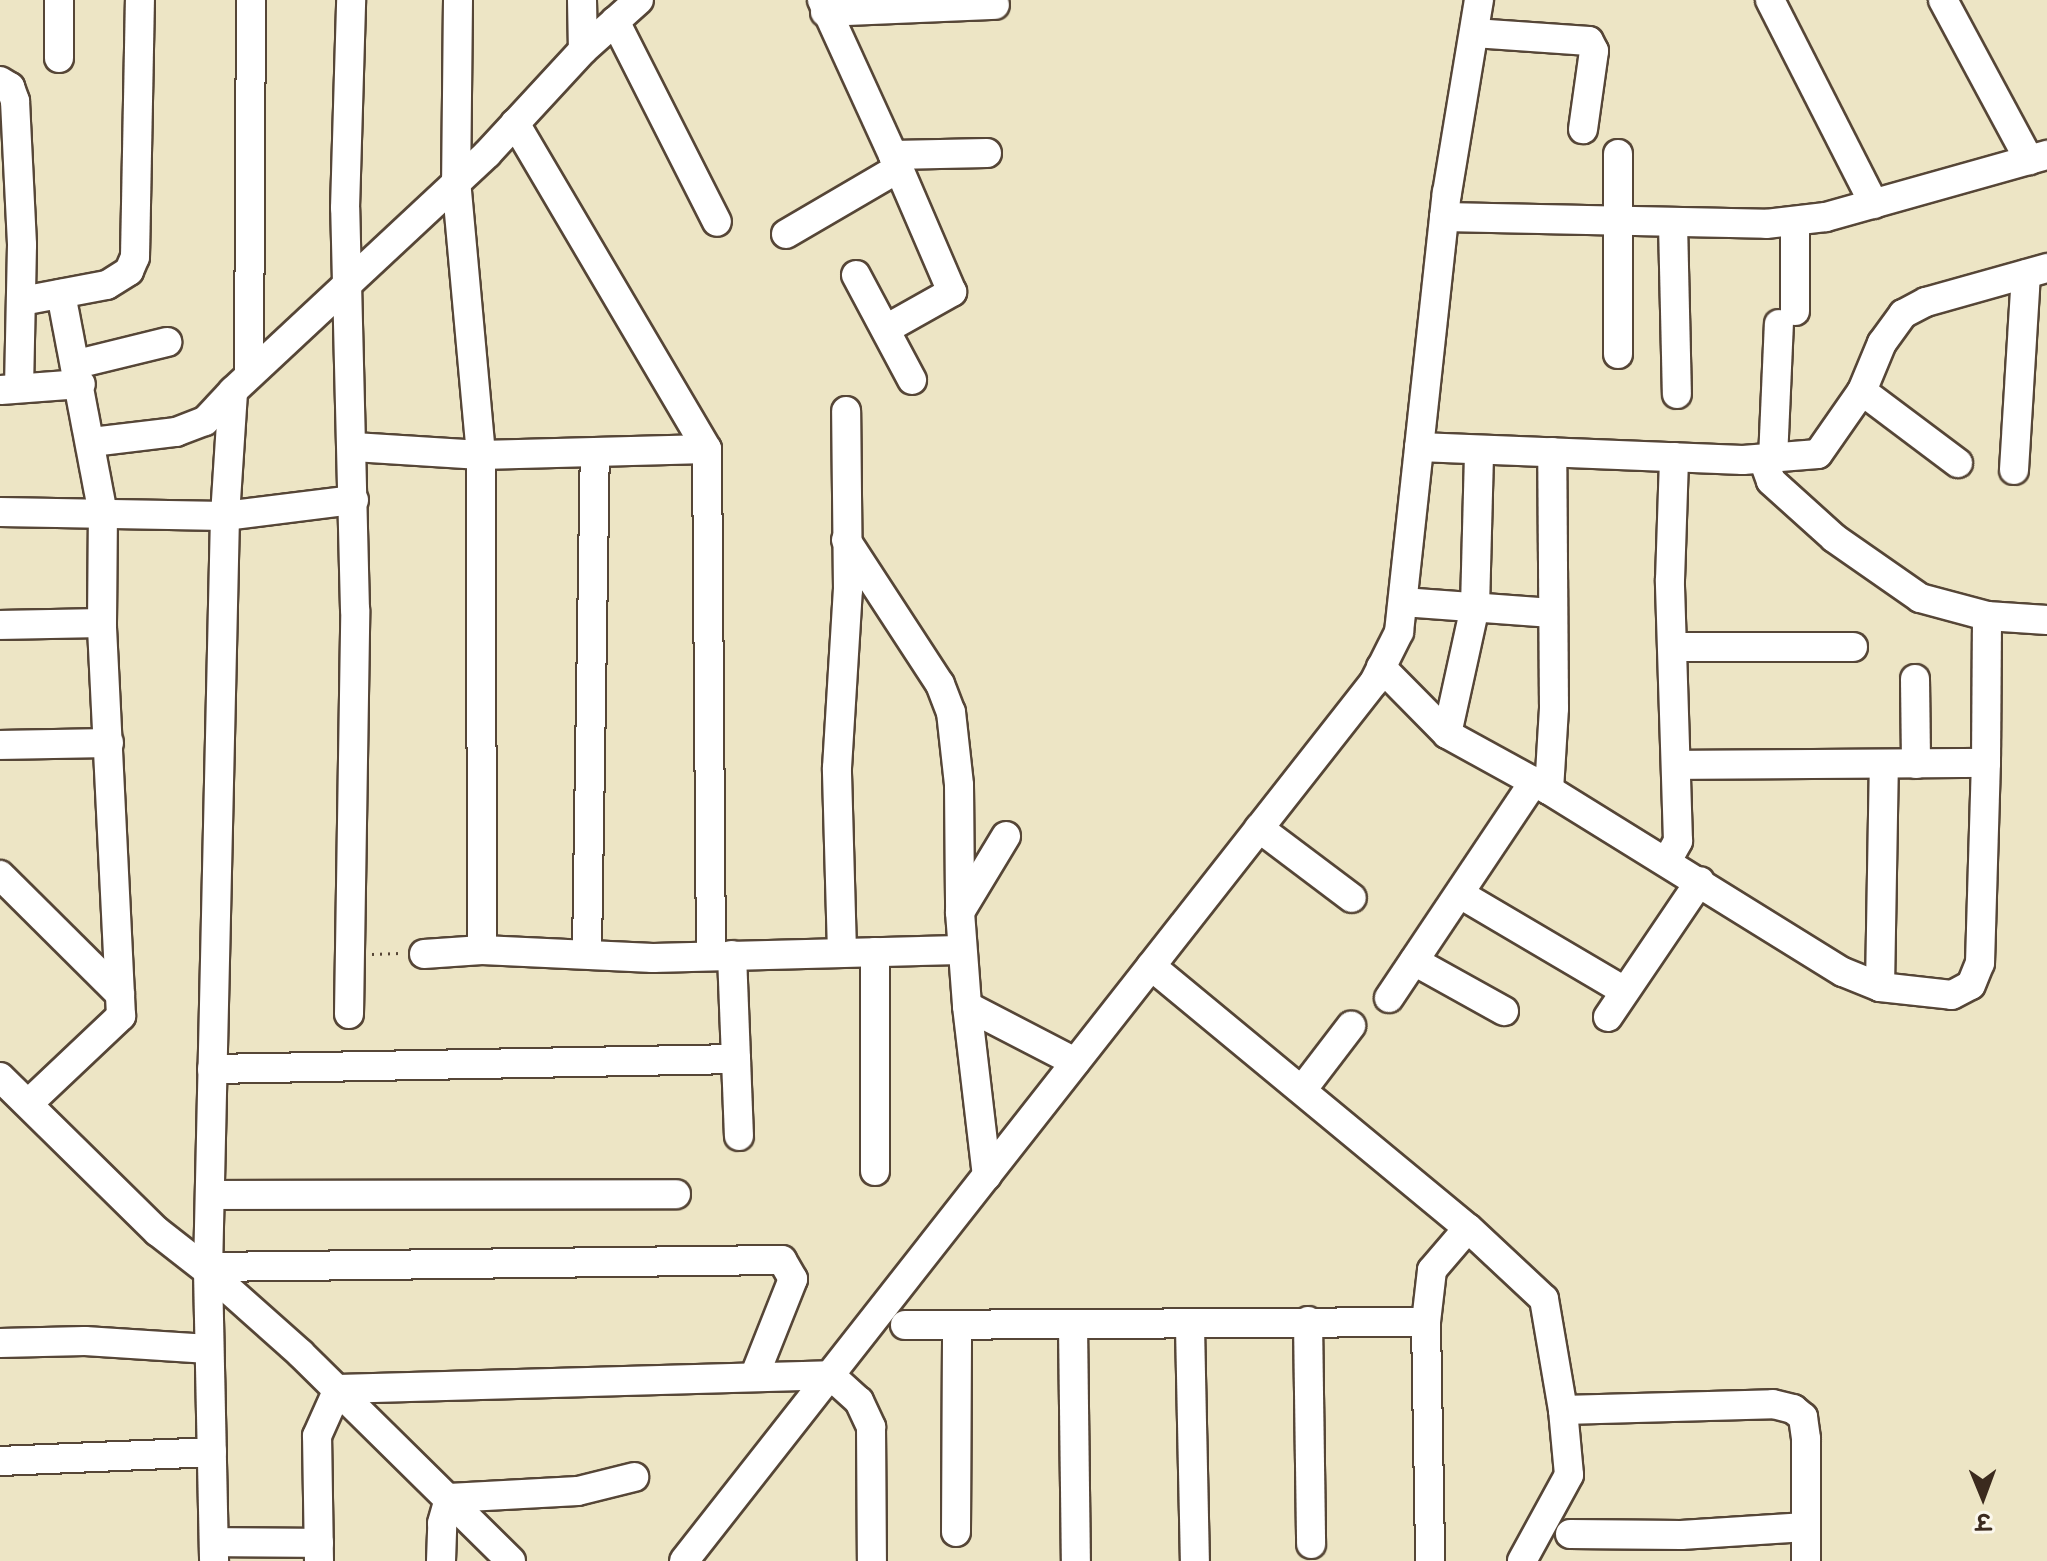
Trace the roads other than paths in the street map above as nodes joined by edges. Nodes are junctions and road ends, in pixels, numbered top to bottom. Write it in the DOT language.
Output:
graph roads {
  1 [pos="59,0"];
  2 [pos="140,0"];
  3 [pos="251,0"];
  4 [pos="351,0"];
  5 [pos="458,0"];
  6 [pos="582,0"];
  7 [pos="639,0"];
  8 [pos="1479,0"];
  9 [pos="1770,0"];
  10 [pos="1943,0"];
  11 [pos="995,5"];
  12 [pos="824,6"];
  13 [pos="615,21"];
  14 [pos="1474,33"];
  15 [pos="583,50"];
  16 [pos="59,58"];
  17 [pos="0,81"];
  18 [pos="515,123"];
  19 [pos="1583,129"];
  20 [pos="987,153"];
  21 [pos="1618,154"];
  22 [pos="2038,157"];
  23 [pos="896,161"];
  24 [pos="456,180"];
  25 [pos="1874,204"];
  26 [pos="1444,217"];
  27 [pos="1795,221"];
  28 [pos="717,222"];
  29 [pos="1620,222"];
  30 [pos="1673,223"];
  31 [pos="786,234"];
  32 [pos="2037,271"];
  33 [pos="856,275"];
  34 [pos="346,286"];
  35 [pos="61,294"];
  36 [pos="22,301"];
  37 [pos="886,329"];
  38 [pos="167,342"];
  39 [pos="1618,354"];
  40 [pos="79,374"];
  41 [pos="912,380"];
  42 [pos="241,381"];
  43 [pos="9,390"];
  44 [pos="1862,391"];
  45 [pos="1677,394"];
  46 [pos="846,411"];
  47 [pos="92,442"];
  48 [pos="354,447"];
  49 [pos="1419,447"];
  50 [pos="707,449"];
  51 [pos="1479,450"];
  52 [pos="1552,452"];
  53 [pos="595,454"];
  54 [pos="481,455"];
  55 [pos="1674,457"];
  56 [pos="1768,459"];
  57 [pos="1958,463"];
  58 [pos="2014,470"];
  59 [pos="354,500"];
  60 [pos="0,512"];
  61 [pos="103,514"];
  62 [pos="225,516"];
  63 [pos="846,539"];
  64 [pos="1403,602"];
  65 [pos="1475,607"];
  66 [pos="1552,613"];
  67 [pos="1987,616"];
  68 [pos="2047,620"];
  69 [pos="102,623"];
  70 [pos="0,625"];
  71 [pos="1673,647"];
  72 [pos="1853,647"];
  73 [pos="1381,667"];
  74 [pos="1915,679"];
  75 [pos="1447,734"];
  76 [pos="109,743"];
  77 [pos="0,745"];
  78 [pos="1986,763"];
  79 [pos="1884,764"];
  80 [pos="1916,764"];
  81 [pos="1676,765"];
  82 [pos="1542,786"];
  83 [pos="1259,828"];
  84 [pos="1006,836"];
  85 [pos="1667,861"];
  86 [pos="0,875"];
  87 [pos="1700,881"];
  88 [pos="1460,894"];
  89 [pos="1352,898"];
  90 [pos="960,912"];
  91 [pos="482,950"];
  92 [pos="960,950"];
  93 [pos="587,951"];
  94 [pos="842,952"];
  95 [pos="875,952"];
  96 [pos="424,954"];
  97 [pos="722,955"];
  98 [pos="1414,961"];
  99 [pos="1151,966"];
  100 [pos="1880,987"];
  101 [pos="1625,991"];
  102 [pos="120,994"];
  103 [pos="1389,998"];
  104 [pos="967,1006"];
  105 [pos="1504,1011"];
  106 [pos="349,1014"];
  107 [pos="1608,1017"];
  108 [pos="1351,1026"];
  109 [pos="736,1059"];
  110 [pos="1075,1062"];
  111 [pos="212,1069"];
  112 [pos="0,1077"];
  113 [pos="1302,1090"];
  114 [pos="29,1103"];
  115 [pos="739,1136"];
  116 [pos="875,1171"];
  117 [pos="987,1176"];
  118 [pos="676,1194"];
  119 [pos="210,1195"];
  120 [pos="1468,1228"];
  121 [pos="208,1269"];
  122 [pos="882,1308"];
  123 [pos="1308,1321"];
  124 [pos="1426,1322"];
  125 [pos="1073,1325"];
  126 [pos="957,1326"];
  127 [pos="1190,1327"];
  128 [pos="0,1343"];
  129 [pos="209,1349"];
  130 [pos="830,1375"];
  131 [pos="754,1377"];
  132 [pos="338,1389"];
  133 [pos="1563,1410"];
  134 [pos="212,1452"];
  135 [pos="0,1461"];
  136 [pos="1569,1475"];
  137 [pos="634,1477"];
  138 [pos="449,1498"];
  139 [pos="1806,1527"];
  140 [pos="956,1532"];
  141 [pos="1311,1544"];
  142 [pos="1570,1547"];
  143 [pos="1681,1548"];
  144 [pos="214,1551"];
  145 [pos="319,1552"];
  146 [pos="441,1561"];
  147 [pos="511,1561"];
  148 [pos="684,1561"];
  149 [pos="872,1561"];
  150 [pos="1076,1561"];
  151 [pos="1195,1561"];
  152 [pos="1430,1561"];
  153 [pos="1522,1561"];
  154 [pos="1806,1561"];
  1 -- 16 [label="street"];
  2 -- 35 [label="street"];
  3 -- 42 [label="street"];
  4 -- 34 [label="street"];
  5 -- 24 [label="street"];
  6 -- 15 [label="street"];
  7 -- 13 [label="street"];
  8 -- 14 [label="street"];
  9 -- 25 [label="street"];
  10 -- 22 [label="street"];
  11 -- 12 [label="street"];
  12 -- 23 [label="street"];
  13 -- 15 [label="street"];
  13 -- 28 [label="street"];
  14 -- 19 [label="street"];
  14 -- 26 [label="street"];
  15 -- 18 [label="street"];
  17 -- 36 [label="street"];
  18 -- 24 [label="street"];
  18 -- 50 [label="street"];
  20 -- 23 [label="street"];
  21 -- 29 [label="street"];
  22 -- 25 [label="street"];
  23 -- 31 [label="street"];
  23 -- 37 [label="street"];
  24 -- 34 [label="street"];
  24 -- 54 [label="street"];
  25 -- 27 [label="street"];
  26 -- 29 [label="street"];
  26 -- 49 [label="street"];
  27 -- 30 [label="street"];
  27 -- 56 [label="street"];
  29 -- 30 [label="street"];
  29 -- 39 [label="street"];
  30 -- 45 [label="street"];
  32 -- 44 [label="street"];
  32 -- 58 [label="street"];
  33 -- 37 [label="street"];
  34 -- 42 [label="street"];
  34 -- 48 [label="street"];
  35 -- 36 [label="street"];
  35 -- 40 [label="street"];
  36 -- 43 [label="street"];
  37 -- 41 [label="street"];
  38 -- 40 [label="street"];
  40 -- 43 [label="street"];
  40 -- 47 [label="street"];
  42 -- 47 [label="street"];
  42 -- 62 [label="street"];
  44 -- 56 [label="street"];
  44 -- 57 [label="street"];
  46 -- 63 [label="street"];
  47 -- 61 [label="street"];
  48 -- 54 [label="street"];
  48 -- 59 [label="street"];
  49 -- 51 [label="street"];
  49 -- 64 [label="street"];
  50 -- 53 [label="street"];
  50 -- 97 [label="street"];
  51 -- 52 [label="street"];
  51 -- 65 [label="street"];
  52 -- 55 [label="street"];
  52 -- 66 [label="street"];
  53 -- 54 [label="street"];
  53 -- 93 [label="street"];
  54 -- 91 [label="street"];
  55 -- 56 [label="street"];
  55 -- 71 [label="street"];
  56 -- 67 [label="street"];
  59 -- 62 [label="street"];
  59 -- 106 [label="street"];
  60 -- 61 [label="street"];
  61 -- 62 [label="street"];
  61 -- 69 [label="street"];
  62 -- 111 [label="street"];
  63 -- 90 [label="street"];
  63 -- 94 [label="street"];
  64 -- 65 [label="street"];
  64 -- 73 [label="street"];
  65 -- 66 [label="street"];
  65 -- 75 [label="street"];
  66 -- 82 [label="street"];
  67 -- 68 [label="street"];
  67 -- 78 [label="street"];
  69 -- 70 [label="street"];
  69 -- 76 [label="street"];
  71 -- 72 [label="street"];
  71 -- 81 [label="street"];
  73 -- 75 [label="street"];
  73 -- 83 [label="street"];
  74 -- 80 [label="street"];
  75 -- 82 [label="street"];
  76 -- 77 [label="street"];
  76 -- 102 [label="street"];
  78 -- 80 [label="street"];
  78 -- 100 [label="street"];
  79 -- 80 [label="street"];
  79 -- 81 [label="street"];
  79 -- 100 [label="street"];
  81 -- 85 [label="street"];
  82 -- 85 [label="street"];
  82 -- 88 [label="street"];
  83 -- 89 [label="street"];
  83 -- 99 [label="street"];
  84 -- 90 [label="street"];
  85 -- 87 [label="street"];
  86 -- 102 [label="street"];
  87 -- 100 [label="street"];
  87 -- 101 [label="street"];
  88 -- 98 [label="street"];
  88 -- 101 [label="street"];
  90 -- 92 [label="street"];
  91 -- 93 [label="street"];
  91 -- 96 [label="street"];
  92 -- 95 [label="street"];
  92 -- 104 [label="street"];
  93 -- 97 [label="street"];
  94 -- 95 [label="street"];
  94 -- 97 [label="street"];
  95 -- 116 [label="street"];
  97 -- 109 [label="street"];
  98 -- 103 [label="street"];
  98 -- 105 [label="street"];
  99 -- 110 [label="street"];
  99 -- 113 [label="street"];
  101 -- 107 [label="street"];
  102 -- 114 [label="street"];
  104 -- 110 [label="street"];
  104 -- 117 [label="street"];
  108 -- 113 [label="street"];
  109 -- 111 [label="street"];
  109 -- 115 [label="street"];
  110 -- 117 [label="street"];
  111 -- 119 [label="street"];
  112 -- 114 [label="street"];
  113 -- 120 [label="street"];
  114 -- 121 [label="street"];
  117 -- 122 [label="street"];
  118 -- 119 [label="street"];
  119 -- 121 [label="street"];
  120 -- 124 [label="street"];
  120 -- 133 [label="street"];
  121 -- 129 [label="street"];
  121 -- 131 [label="street"];
  121 -- 132 [label="street"];
  122 -- 126 [label="street"];
  122 -- 130 [label="street"];
  123 -- 124 [label="street"];
  123 -- 127 [label="street"];
  123 -- 141 [label="street"];
  124 -- 152 [label="street"];
  125 -- 126 [label="street"];
  125 -- 127 [label="street"];
  125 -- 150 [label="street"];
  126 -- 140 [label="street"];
  127 -- 151 [label="street"];
  128 -- 129 [label="street"];
  129 -- 134 [label="street"];
  130 -- 131 [label="street"];
  130 -- 148 [label="street"];
  130 -- 149 [label="street"];
  131 -- 132 [label="street"];
  132 -- 138 [label="street"];
  132 -- 145 [label="street"];
  133 -- 136 [label="street"];
  133 -- 139 [label="street"];
  134 -- 135 [label="street"];
  134 -- 144 [label="street"];
  136 -- 142 [label="street"];
  136 -- 153 [label="street"];
  137 -- 138 [label="street"];
  138 -- 146 [label="street"];
  138 -- 147 [label="street"];
  139 -- 143 [label="street"];
  139 -- 154 [label="street"];
  142 -- 143 [label="street"];
  144 -- 145 [label="street"];
}
